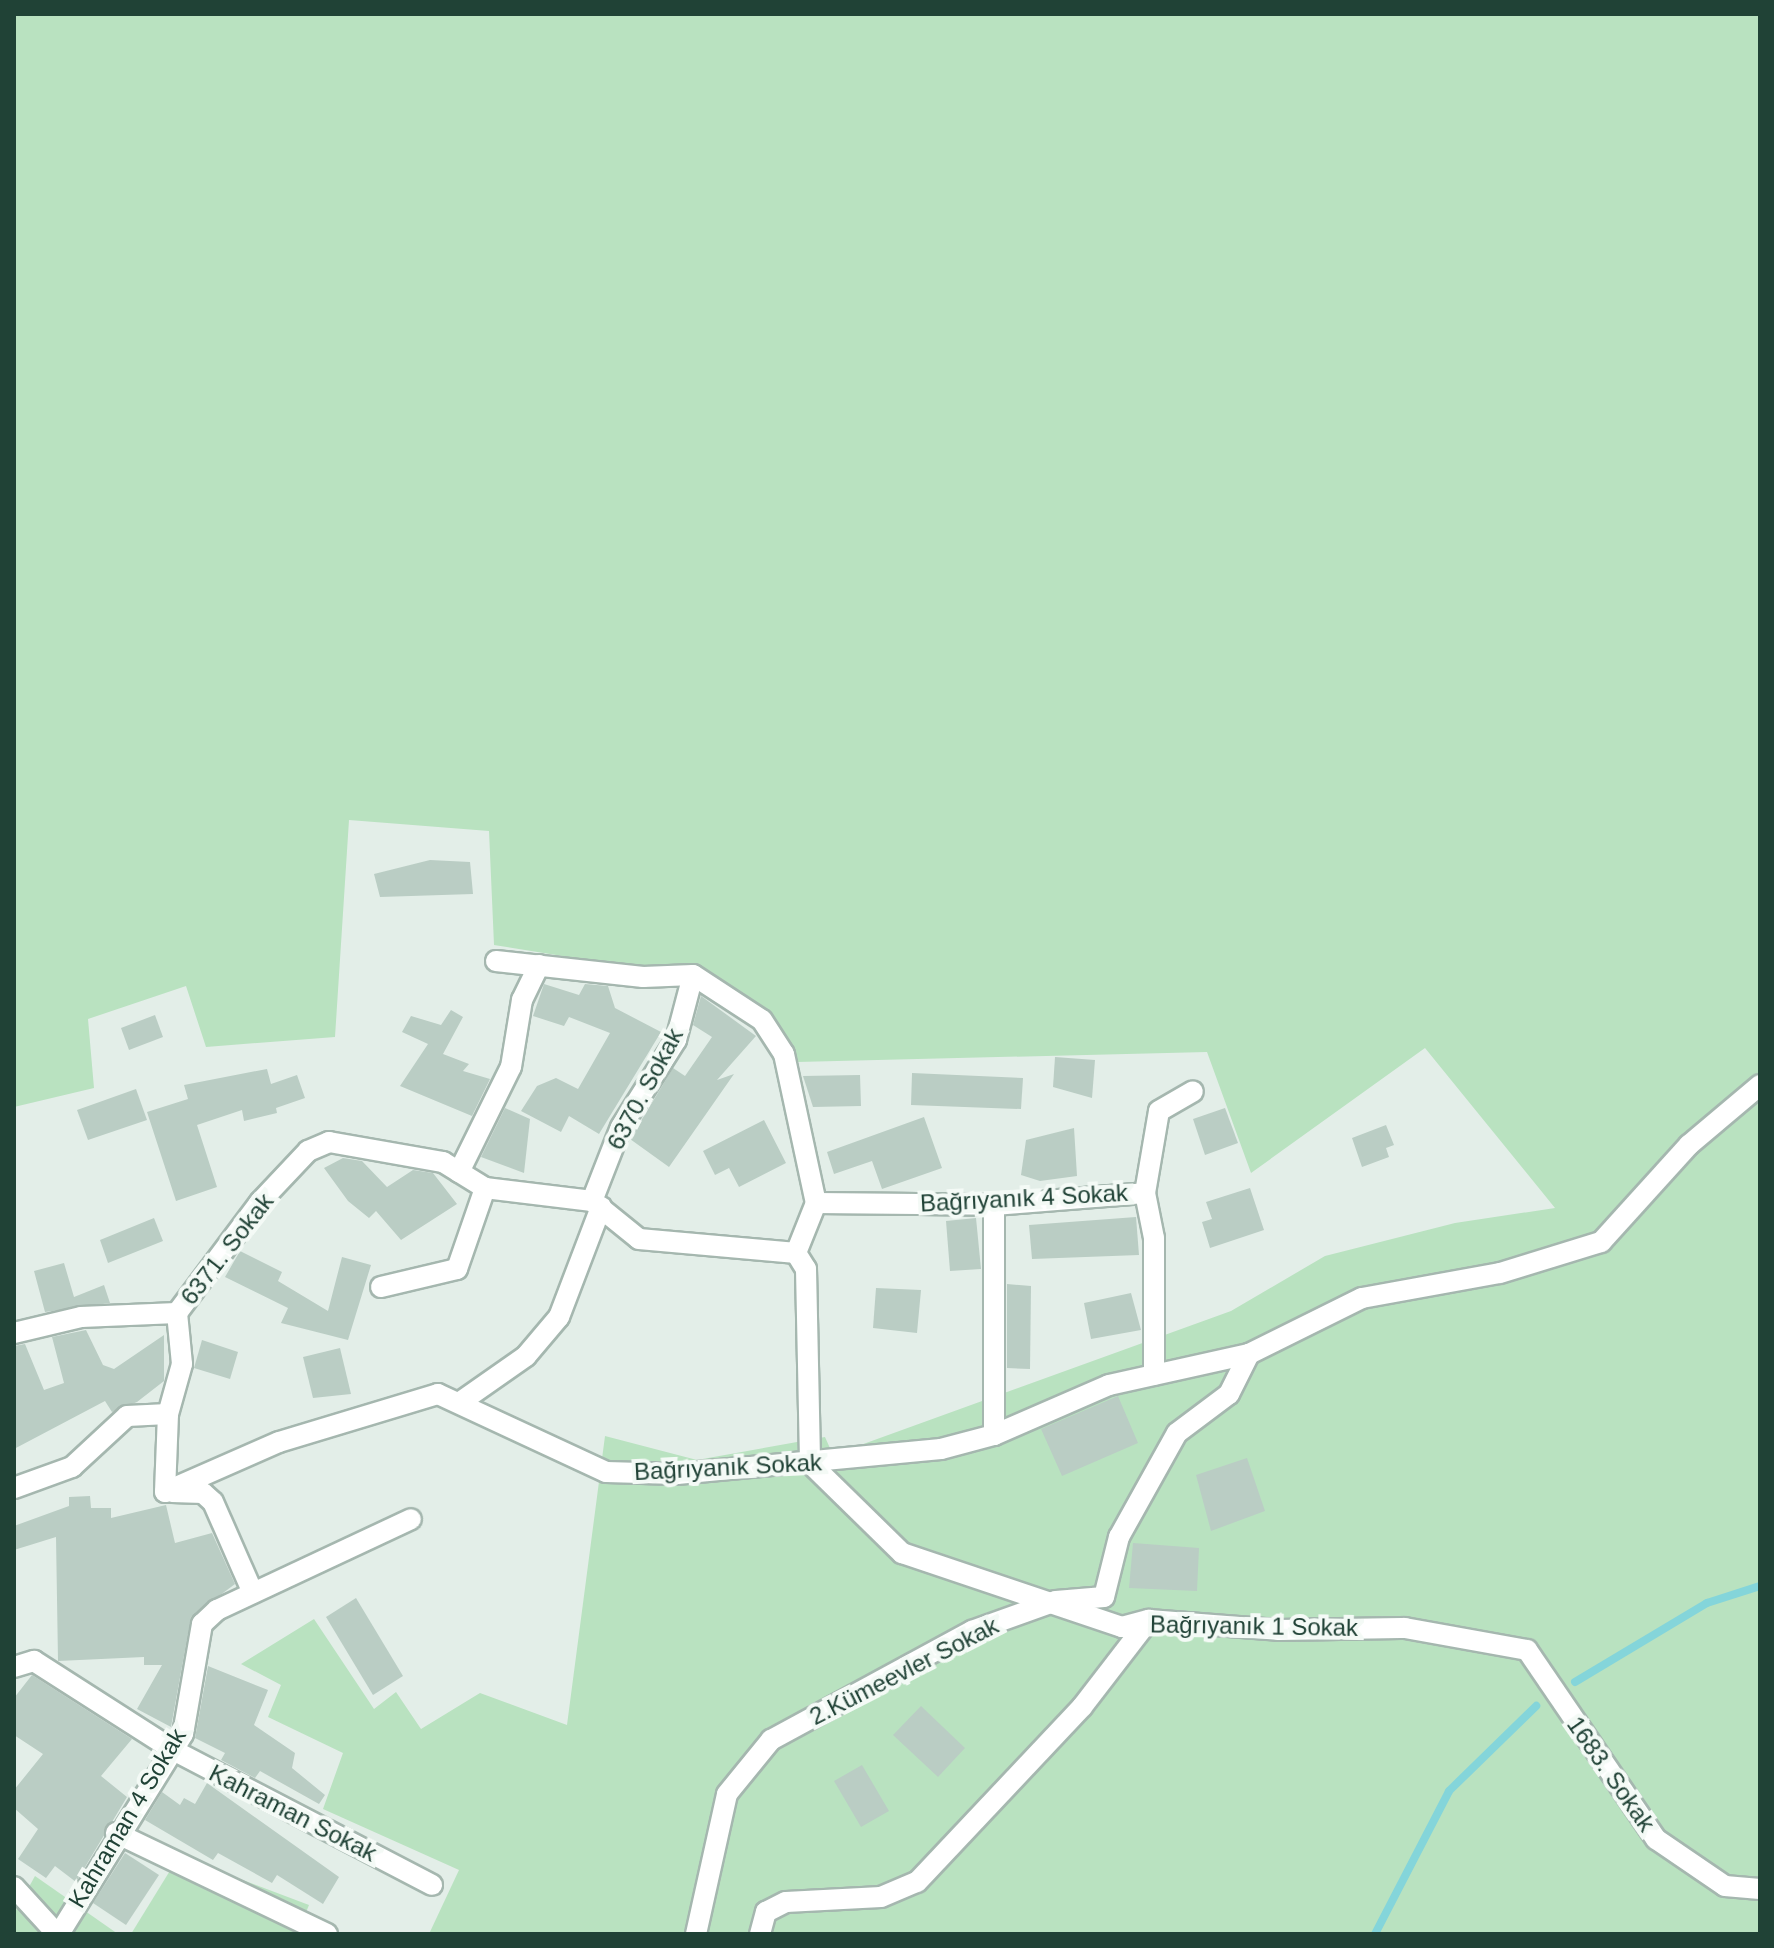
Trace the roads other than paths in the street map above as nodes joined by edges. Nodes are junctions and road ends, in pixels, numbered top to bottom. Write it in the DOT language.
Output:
graph roads {
  1 [pos="496,961"];
  2 [pos="539,965"];
  3 [pos="693,975"];
  4 [pos="1760,1085"];
  5 [pos="1193,1091"];
  6 [pos="459,1172"];
  7 [pos="485,1188"];
  8 [pos="1145,1193"];
  9 [pos="816,1203"];
  10 [pos="596,1204"];
  11 [pos="994,1205"];
  12 [pos="796,1253"];
  13 [pos="381,1287"];
  14 [pos="177,1313"];
  15 [pos="14,1333"];
  16 [pos="1249,1354"];
  17 [pos="1154,1375"];
  18 [pos="459,1403"];
  19 [pos="168,1414"];
  20 [pos="994,1435"];
  21 [pos="810,1463"];
  22 [pos="14,1488"];
  23 [pos="165,1492"];
  24 [pos="411,1519"];
  25 [pos="253,1593"];
  26 [pos="1056,1601"];
  27 [pos="1149,1620"];
  28 [pos="1527,1650"];
  29 [pos="24,1664"];
  30 [pos="173,1750"];
  31 [pos="116,1833"];
  32 [pos="432,1885"];
  33 [pos="14,1887"];
  34 [pos="1760,1889"];
  35 [pos="58,1934"];
  36 [pos="327,1934"];
  37 [pos="696,1934"];
  38 [pos="760,1934"];
  1 -- 2 [label="street"];
  2 -- 3 [label="street"];
  2 -- 6 [label="street"];
  3 -- 9 [label="street"];
  3 -- 10 [label="street, 6370. Sokak"];
  4 -- 16 [label="street, Bağrıyanık Sokak"];
  5 -- 8 [label="street"];
  6 -- 7 [label="street"];
  6 -- 14 [label="street, 6371. Sokak"];
  7 -- 10 [label="street"];
  7 -- 13 [label="street"];
  8 -- 11 [label="street, Bağrıyanık 4 Sokak"];
  8 -- 17 [label="street, Bağrıyanık 4 Sokak"];
  9 -- 11 [label="street, Bağrıyanık 4 Sokak"];
  9 -- 12 [label="street"];
  10 -- 12 [label="street"];
  10 -- 18 [label="street, 6370. Sokak"];
  11 -- 20 [label="street"];
  12 -- 21 [label="street"];
  14 -- 15 [label="street, 6371. Sokak"];
  14 -- 19 [label="street"];
  16 -- 17 [label="street, Bağrıyanık Sokak"];
  16 -- 26 [label="street, 2.Kümeevler Sokak"];
  17 -- 20 [label="street, Bağrıyanık Sokak"];
  18 -- 21 [label="street, Bağrıyanık Sokak"];
  18 -- 23 [label="street, Bağrıyanık Sokak"];
  19 -- 22 [label="street"];
  19 -- 23 [label="street"];
  20 -- 21 [label="street, Bağrıyanık Sokak"];
  21 -- 26 [label="street, Bağrıyanık 1 Sokak"];
  23 -- 25 [label="street"];
  24 -- 25 [label="street, Kahraman 4 Sokak"];
  25 -- 30 [label="street, Kahraman 4 Sokak"];
  26 -- 27 [label="street, Bağrıyanık 1 Sokak"];
  26 -- 37 [label="street, 2.Kümeevler Sokak"];
  27 -- 28 [label="street, Bağrıyanık 1 Sokak"];
  27 -- 38 [label="street"];
  28 -- 34 [label="street, 1683. Sokak"];
  29 -- 30 [label="street, Kahraman Sokak"];
  30 -- 31 [label="street, Kahraman 4 Sokak"];
  30 -- 32 [label="street, Kahraman Sokak"];
  31 -- 35 [label="street, Kahraman 4 Sokak"];
  31 -- 36 [label="street"];
  33 -- 35 [label="street"];
}
